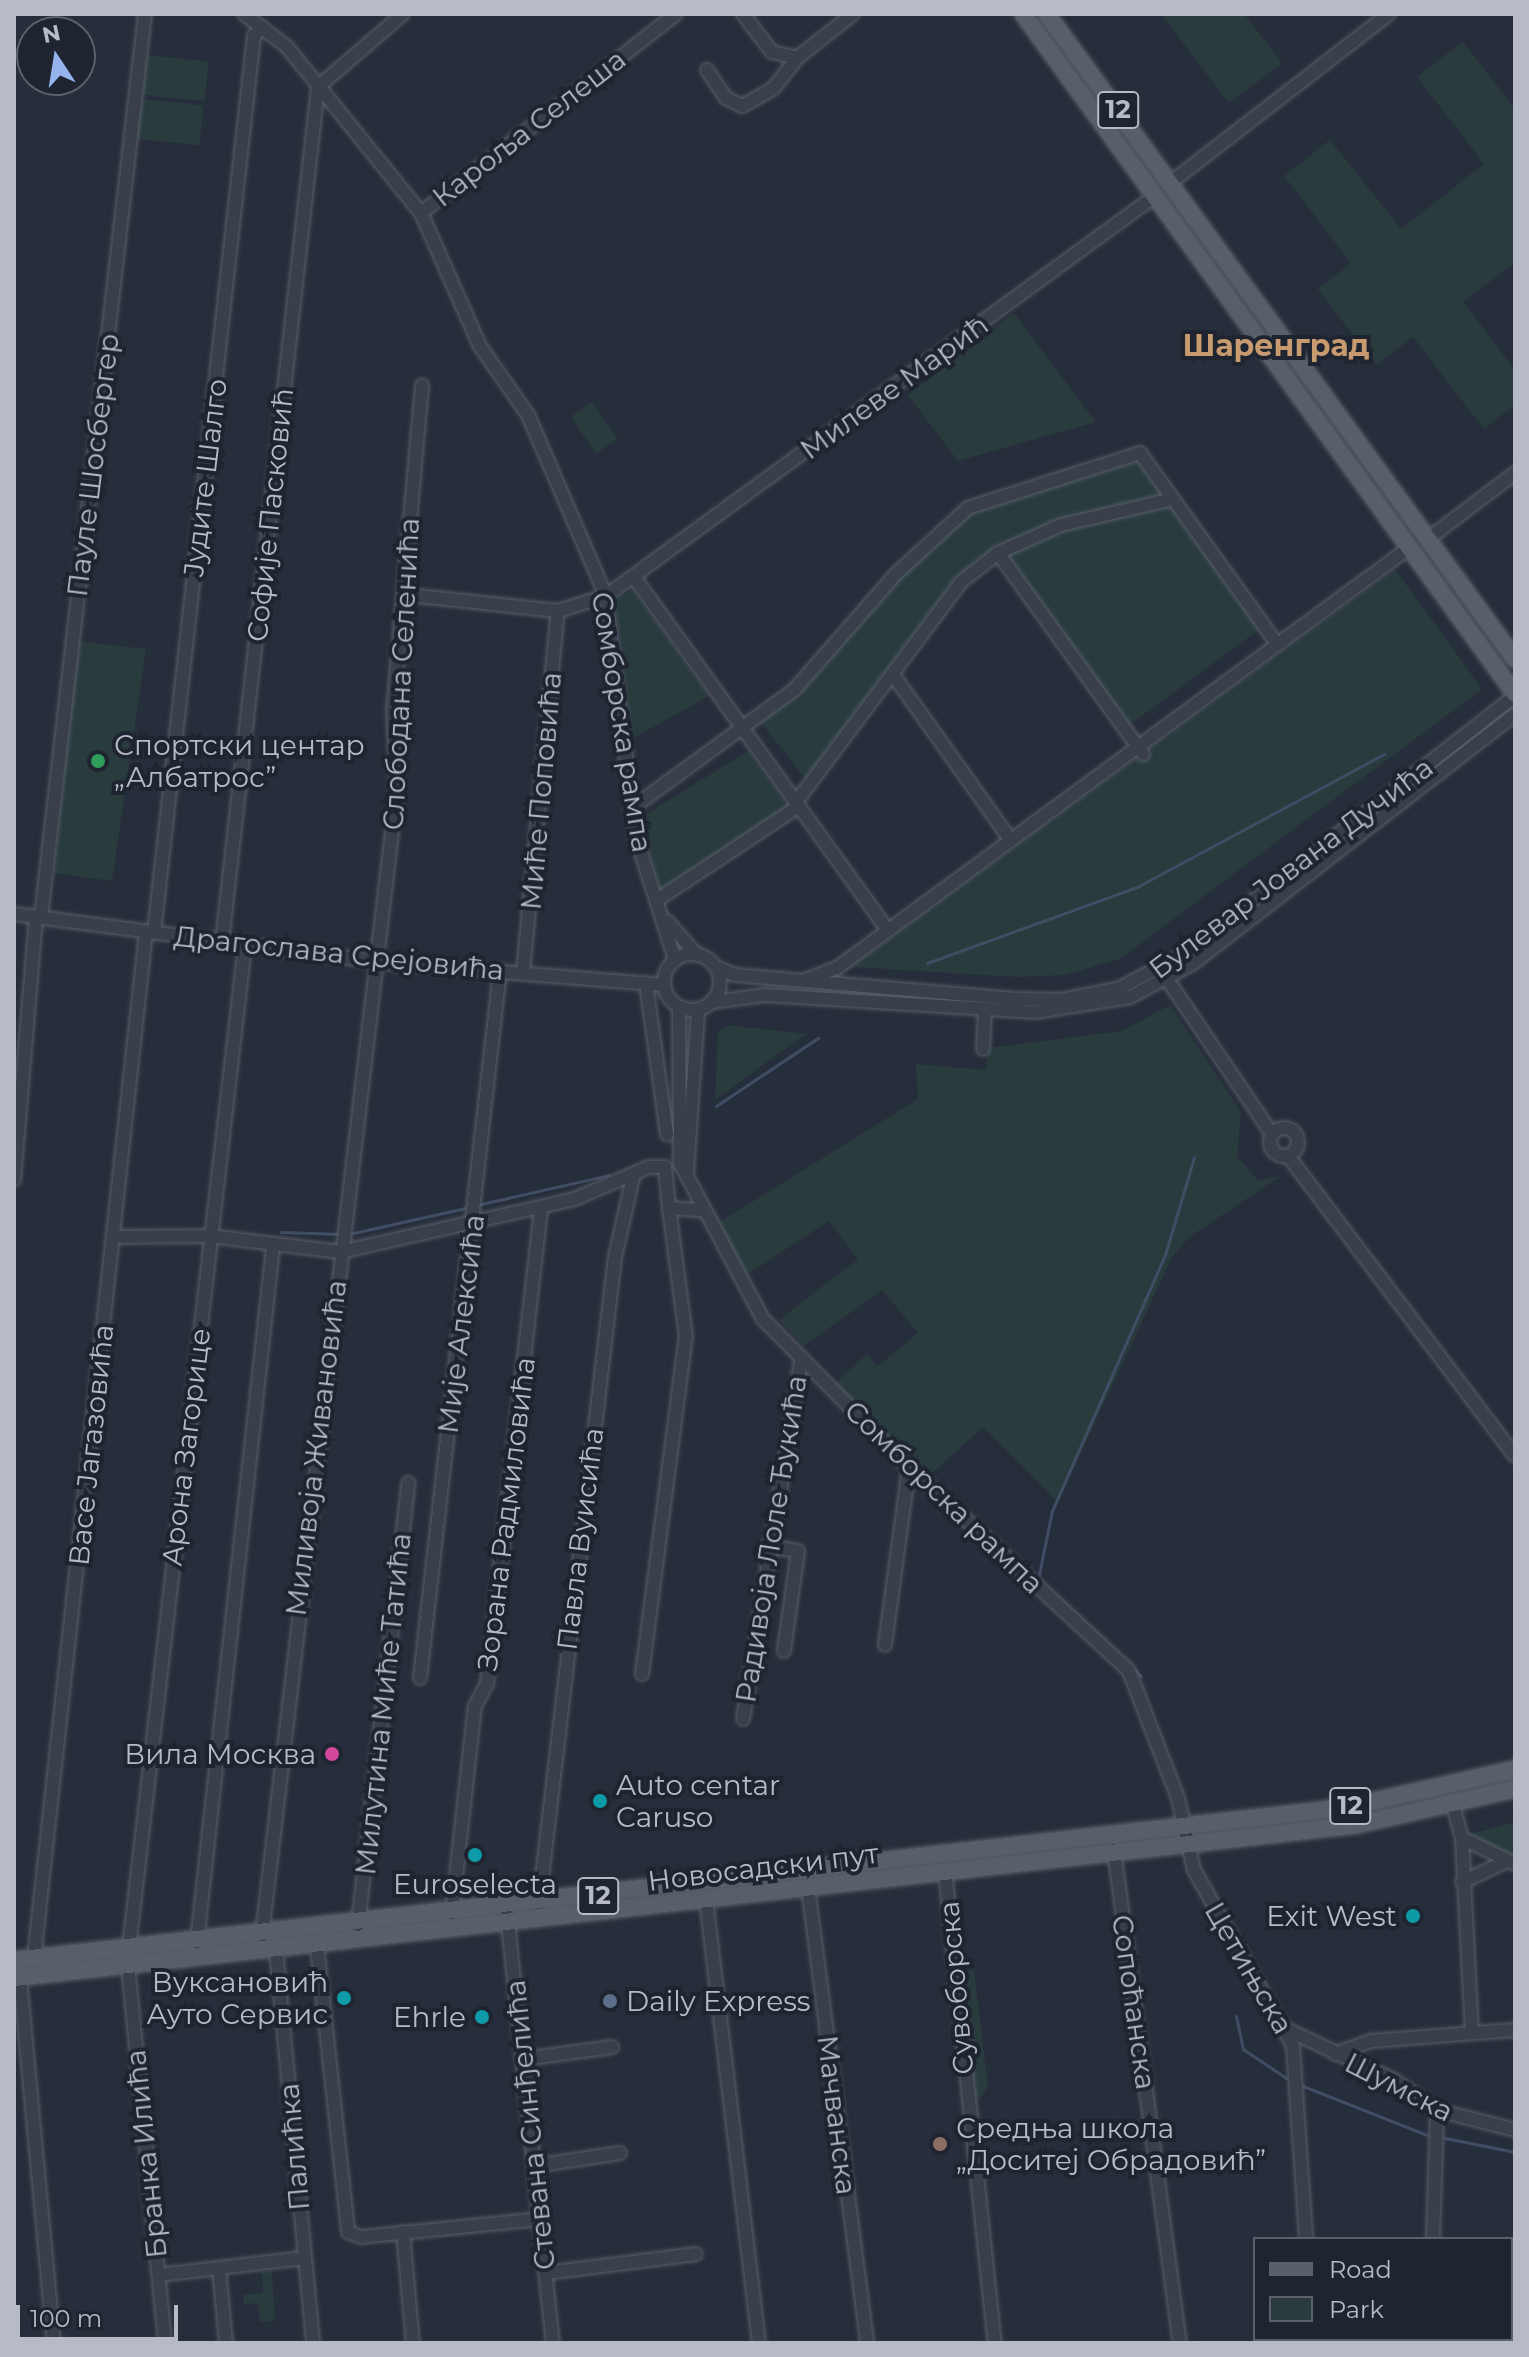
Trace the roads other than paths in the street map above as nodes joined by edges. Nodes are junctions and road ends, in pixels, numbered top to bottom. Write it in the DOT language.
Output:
graph roads {
  1 [pos="145,14"];
  2 [pos="244,14"];
  3 [pos="403,14"];
  4 [pos="676,14"];
  5 [pos="743,14"];
  6 [pos="853,14"];
  7 [pos="1023,14"];
  8 [pos="1047,14"];
  9 [pos="1058,14"];
  10 [pos="1389,14"];
  11 [pos="262,27"];
  12 [pos="1065,37"];
  13 [pos="797,58"];
  14 [pos="707,70"];
  15 [pos="318,87"];
  16 [pos="1170,183"];
  17 [pos="1155,196"];
  18 [pos="421,213"];
  19 [pos="422,385"];
  20 [pos="1515,473"];
  21 [pos="1173,499"];
  22 [pos="1428,539"];
  23 [pos="1409,548"];
  24 [pos="998,553"];
  25 [pos="634,577"];
  26 [pos="408,595"];
  27 [pos="606,596"];
  28 [pos="558,611"];
  29 [pos="1493,629"];
  30 [pos="1515,638"];
  31 [pos="1277,644"];
  32 [pos="1515,659"];
  33 [pos="894,676"];
  34 [pos="1515,695"];
  35 [pos="1515,714"];
  36 [pos="744,730"];
  37 [pos="1140,750"];
  38 [pos="797,804"];
  39 [pos="632,808"];
  40 [pos="1010,839"];
  41 [pos="657,900"];
  42 [pos="14,914"];
  43 [pos="662,914"];
  44 [pos="38,917"];
  45 [pos="886,928"];
  46 [pos="150,932"];
  47 [pos="222,942"];
  48 [pos="245,945"];
  49 [pos="697,955"];
  50 [pos="675,960"];
  51 [pos="377,962"];
  52 [pos="716,967"];
  53 [pos="837,968"];
  54 [pos="500,971"];
  55 [pos="523,972"];
  56 [pos="1164,975"];
  57 [pos="802,981"];
  58 [pos="646,983"];
  59 [pos="841,984"];
  60 [pos="664,985"];
  61 [pos="712,1002"];
  62 [pos="679,1007"];
  63 [pos="698,1010"];
  64 [pos="985,1011"];
  65 [pos="983,1049"];
  66 [pos="1275,1131"];
  67 [pos="667,1135"];
  68 [pos="1292,1153"];
  69 [pos="687,1173"];
  70 [pos="633,1177"];
  71 [pos="14,1180"];
  72 [pos="541,1207"];
  73 [pos="669,1208"];
  74 [pos="474,1210"];
  75 [pos="701,1210"];
  76 [pos="210,1236"];
  77 [pos="114,1237"];
  78 [pos="341,1239"];
  79 [pos="273,1247"];
  80 [pos="801,1359"];
  81 [pos="1515,1456"];
  82 [pos="909,1467"];
  83 [pos="408,1483"];
  84 [pos="767,1546"];
  85 [pos="885,1645"];
  86 [pos="784,1651"];
  87 [pos="642,1674"];
  88 [pos="420,1678"];
  89 [pos="743,1719"];
  90 [pos="1515,1769"];
  91 [pos="1515,1789"];
  92 [pos="1453,1805"];
  93 [pos="1181,1825"];
  94 [pos="1462,1838"];
  95 [pos="1184,1844"];
  96 [pos="1114,1850"];
  97 [pos="1509,1864"];
  98 [pos="945,1870"];
  99 [pos="1462,1882"];
  100 [pos="808,1887"];
  101 [pos="706,1899"];
  102 [pos="539,1903"];
  103 [pos="452,1913"];
  104 [pos="507,1915"];
  105 [pos="358,1925"];
  106 [pos="262,1935"];
  107 [pos="197,1942"];
  108 [pos="317,1945"];
  109 [pos="276,1950"];
  110 [pos="128,1957"];
  111 [pos="34,1958"];
  112 [pos="14,1960"];
  113 [pos="17,1978"];
  114 [pos="1288,2030"];
  115 [pos="1515,2030"];
  116 [pos="1472,2033"];
  117 [pos="612,2047"];
  118 [pos="1335,2054"];
  119 [pos="523,2059"];
  120 [pos="1437,2110"];
  121 [pos="1515,2130"];
  122 [pos="620,2153"];
  123 [pos="534,2166"];
  124 [pos="540,2219"];
  125 [pos="403,2232"];
  126 [pos="1306,2237"];
  127 [pos="1433,2237"];
  128 [pos="696,2254"];
  129 [pos="304,2258"];
  130 [pos="219,2268"];
  131 [pos="546,2273"];
  132 [pos="159,2275"];
  133 [pos="54,2343"];
  134 [pos="165,2343"];
  135 [pos="226,2343"];
  136 [pos="313,2343"];
  137 [pos="413,2343"];
  138 [pos="553,2343"];
  139 [pos="759,2343"];
  140 [pos="867,2343"];
  141 [pos="995,2343"];
  142 [pos="1180,2343"];
  1 -- 44 [label="street, Пауле Шосбергер"];
  2 -- 11 [label="street, Сомборска рампа"];
  3 -- 15 [label="street"];
  4 -- 18 [label="street, Кароља Селеша"];
  5 -- 13 [label="street"];
  6 -- 13 [label="street"];
  7 -- 17 [label="main road, 12"];
  8 -- 12 [label="main road"];
  9 -- 12 [label="main road, 12"];
  10 -- 16 [label="street"];
  11 -- 15 [label="street, Сомборска рампа"];
  11 -- 46 [label="street, Јудите Шалго"];
  12 -- 16 [label="main road, 12"];
  13 -- 14 [label="street"];
  15 -- 18 [label="street, Сомборска рампа"];
  15 -- 47 [label="street, Софије Пасковић"];
  16 -- 22 [label="main road, 12"];
  17 -- 23 [label="main road, 12"];
  17 -- 25 [label="street, Милеве Марић"];
  18 -- 27 [label="street, Сомборска рампа"];
  19 -- 26 [label="street, Слободана Селенића"];
  20 -- 22 [label="street"];
  21 -- 24 [label="street"];
  21 -- 31 [label="street"];
  21 -- 36 [label="street"];
  22 -- 29 [label="main road, 12"];
  23 -- 31 [label="street"];
  23 -- 34 [label="main road, 12"];
  24 -- 33 [label="street"];
  24 -- 37 [label="street"];
  25 -- 27 [label="street, Милеве Марић"];
  25 -- 36 [label="street"];
  26 -- 28 [label="street, Милеве Марић"];
  26 -- 51 [label="street, Слободана Селенића"];
  27 -- 28 [label="street, Милеве Марић"];
  27 -- 39 [label="street, Сомборска рампа"];
  28 -- 55 [label="street, Миће Поповића"];
  29 -- 30 [label="main road"];
  29 -- 32 [label="main road, 12"];
  31 -- 37 [label="street"];
  33 -- 38 [label="street"];
  33 -- 40 [label="street"];
  34 -- 56 [label="street, Булевар Јована Дучића"];
  35 -- 56 [label="street, Булевар Јована Дучића"];
  36 -- 38 [label="street"];
  36 -- 39 [label="street"];
  37 -- 40 [label="street"];
  38 -- 41 [label="street"];
  38 -- 45 [label="street"];
  39 -- 41 [label="street, Сомборска рампа"];
  40 -- 45 [label="street"];
  41 -- 43 [label="street, Сомборска рампа"];
  42 -- 44 [label="street, Драгослава Срејовића"];
  43 -- 49 [label="street, Сомборска рампа"];
  43 -- 50 [label="street, Сомборска рампа"];
  44 -- 46 [label="street, Драгослава Срејовића"];
  44 -- 71 [label="street, Пауле Шосбергер"];
  45 -- 53 [label="street"];
  46 -- 47 [label="street, Драгослава Срејовића"];
  46 -- 77 [label="street, Васе Јагазовића"];
  47 -- 48 [label="street, Драгослава Срејовића"];
  48 -- 51 [label="street, Драгослава Срејовића"];
  48 -- 76 [label="street, Арона Загорице"];
  49 -- 50 [label="street"];
  49 -- 52 [label="street"];
  50 -- 60 [label="street"];
  51 -- 54 [label="street, Драгослава Срејовића"];
  51 -- 78 [label="street, Миливоја Живановића"];
  52 -- 57 [label="street, Булевар Јована Дучића"];
  52 -- 61 [label="street"];
  53 -- 57 [label="street"];
  53 -- 59 [label="street"];
  54 -- 55 [label="street, Драгослава Срејовића"];
  54 -- 74 [label="street, Мије Алексића"];
  55 -- 58 [label="street, Драгослава Срејовића"];
  56 -- 59 [label="street, Булевар Јована Дучића"];
  56 -- 64 [label="street, Булевар Јована Дучића"];
  56 -- 66 [label="street"];
  57 -- 59 [label="street, Булевар Јована Дучића"];
  58 -- 60 [label="street, Драгослава Срејовића"];
  58 -- 67 [label="street"];
  60 -- 62 [label="street"];
  61 -- 63 [label="street"];
  61 -- 64 [label="street, Булевар Јована Дучића"];
  62 -- 63 [label="street"];
  62 -- 69 [label="street, Сомборска рампа"];
  63 -- 69 [label="street, Сомборска рампа"];
  64 -- 65 [label="street"];
  66 -- 68 [label="street"];
  66 -- 68 [label="street"];
  68 -- 81 [label="street"];
  69 -- 75 [label="street, Сомборска рампа"];
  70 -- 72 [label="street"];
  70 -- 73 [label="street"];
  70 -- 102 [label="street, Павла Вуисића"];
  72 -- 74 [label="street"];
  72 -- 103 [label="street, Зорана Радмиловића"];
  73 -- 75 [label="street"];
  73 -- 87 [label="street"];
  74 -- 78 [label="street"];
  74 -- 88 [label="street, Мије Алексића"];
  75 -- 80 [label="street, Сомборска рампа"];
  76 -- 77 [label="street"];
  76 -- 79 [label="street"];
  76 -- 110 [label="street, Арона Загорице"];
  77 -- 111 [label="street, Васе Јагазовића"];
  78 -- 79 [label="street"];
  78 -- 106 [label="street, Миливоја Живановића"];
  79 -- 107 [label="street"];
  80 -- 82 [label="street, Сомборска рампа"];
  80 -- 84 [label="street, Радивоја Лоле Ђукића"];
  82 -- 85 [label="street"];
  82 -- 93 [label="street, Сомборска рампа"];
  83 -- 105 [label="street, Милутина Миће Татића"];
  84 -- 86 [label="street"];
  84 -- 89 [label="street, Радивоја Лоле Ђукића"];
  90 -- 93 [label="main road, 12"];
  91 -- 92 [label="main road, 12"];
  92 -- 94 [label="street"];
  92 -- 95 [label="main road, 12"];
  93 -- 95 [label="street, Сомборска рампа"];
  93 -- 102 [label="main road, Новосадски пут / 12"];
  94 -- 97 [label="street"];
  94 -- 99 [label="street"];
  95 -- 96 [label="main road, Новосадски пут / 12"];
  95 -- 114 [label="street, Цетињска"];
  96 -- 98 [label="main road, Новосадски пут / 12"];
  96 -- 142 [label="street, Сопоћанска"];
  97 -- 99 [label="street"];
  98 -- 100 [label="main road, Новосадски пут / 12"];
  98 -- 141 [label="street, Сувоборска"];
  99 -- 116 [label="street"];
  100 -- 101 [label="main road, Новосадски пут / 12"];
  100 -- 140 [label="street, Мачванска"];
  101 -- 104 [label="main road, Новосадски пут / 12"];
  101 -- 139 [label="street"];
  102 -- 104 [label="main road, Новосадски пут / 12"];
  103 -- 104 [label="main road, Новосадски пут / 12"];
  103 -- 105 [label="main road, Новосадски пут / 12"];
  104 -- 108 [label="main road, Новосадски пут / 12"];
  104 -- 119 [label="street, Стевана Синђелића"];
  105 -- 106 [label="main road, Новосадски пут / 12"];
  106 -- 107 [label="main road, Новосадски пут / 12"];
  107 -- 110 [label="main road, Новосадски пут / 12"];
  108 -- 109 [label="main road, Новосадски пут / 12"];
  108 -- 125 [label="street"];
  109 -- 110 [label="main road, Новосадски пут / 12"];
  109 -- 129 [label="street, Палићка"];
  110 -- 111 [label="main road, Новосадски пут / 12"];
  110 -- 113 [label="main road, Новосадски пут / 12"];
  110 -- 132 [label="street, Бранка Илића"];
  111 -- 112 [label="main road, Новосадски пут / 12"];
  113 -- 133 [label="street"];
  114 -- 118 [label="street, Шумска"];
  114 -- 126 [label="street, Цетињска"];
  115 -- 116 [label="street"];
  116 -- 118 [label="street"];
  117 -- 119 [label="street"];
  118 -- 120 [label="street, Шумска"];
  119 -- 123 [label="street, Стевана Синђелића"];
  120 -- 121 [label="street, Шумска"];
  120 -- 127 [label="street"];
  122 -- 123 [label="street"];
  123 -- 124 [label="street, Стевана Синђелића"];
  124 -- 125 [label="street"];
  124 -- 131 [label="street, Стевана Синђелића"];
  125 -- 137 [label="street"];
  128 -- 131 [label="street"];
  129 -- 130 [label="street"];
  129 -- 136 [label="street, Палићка"];
  130 -- 132 [label="street"];
  130 -- 135 [label="street"];
  131 -- 138 [label="street, Стевана Синђелића"];
  132 -- 134 [label="street, Бранка Илића"];
}
